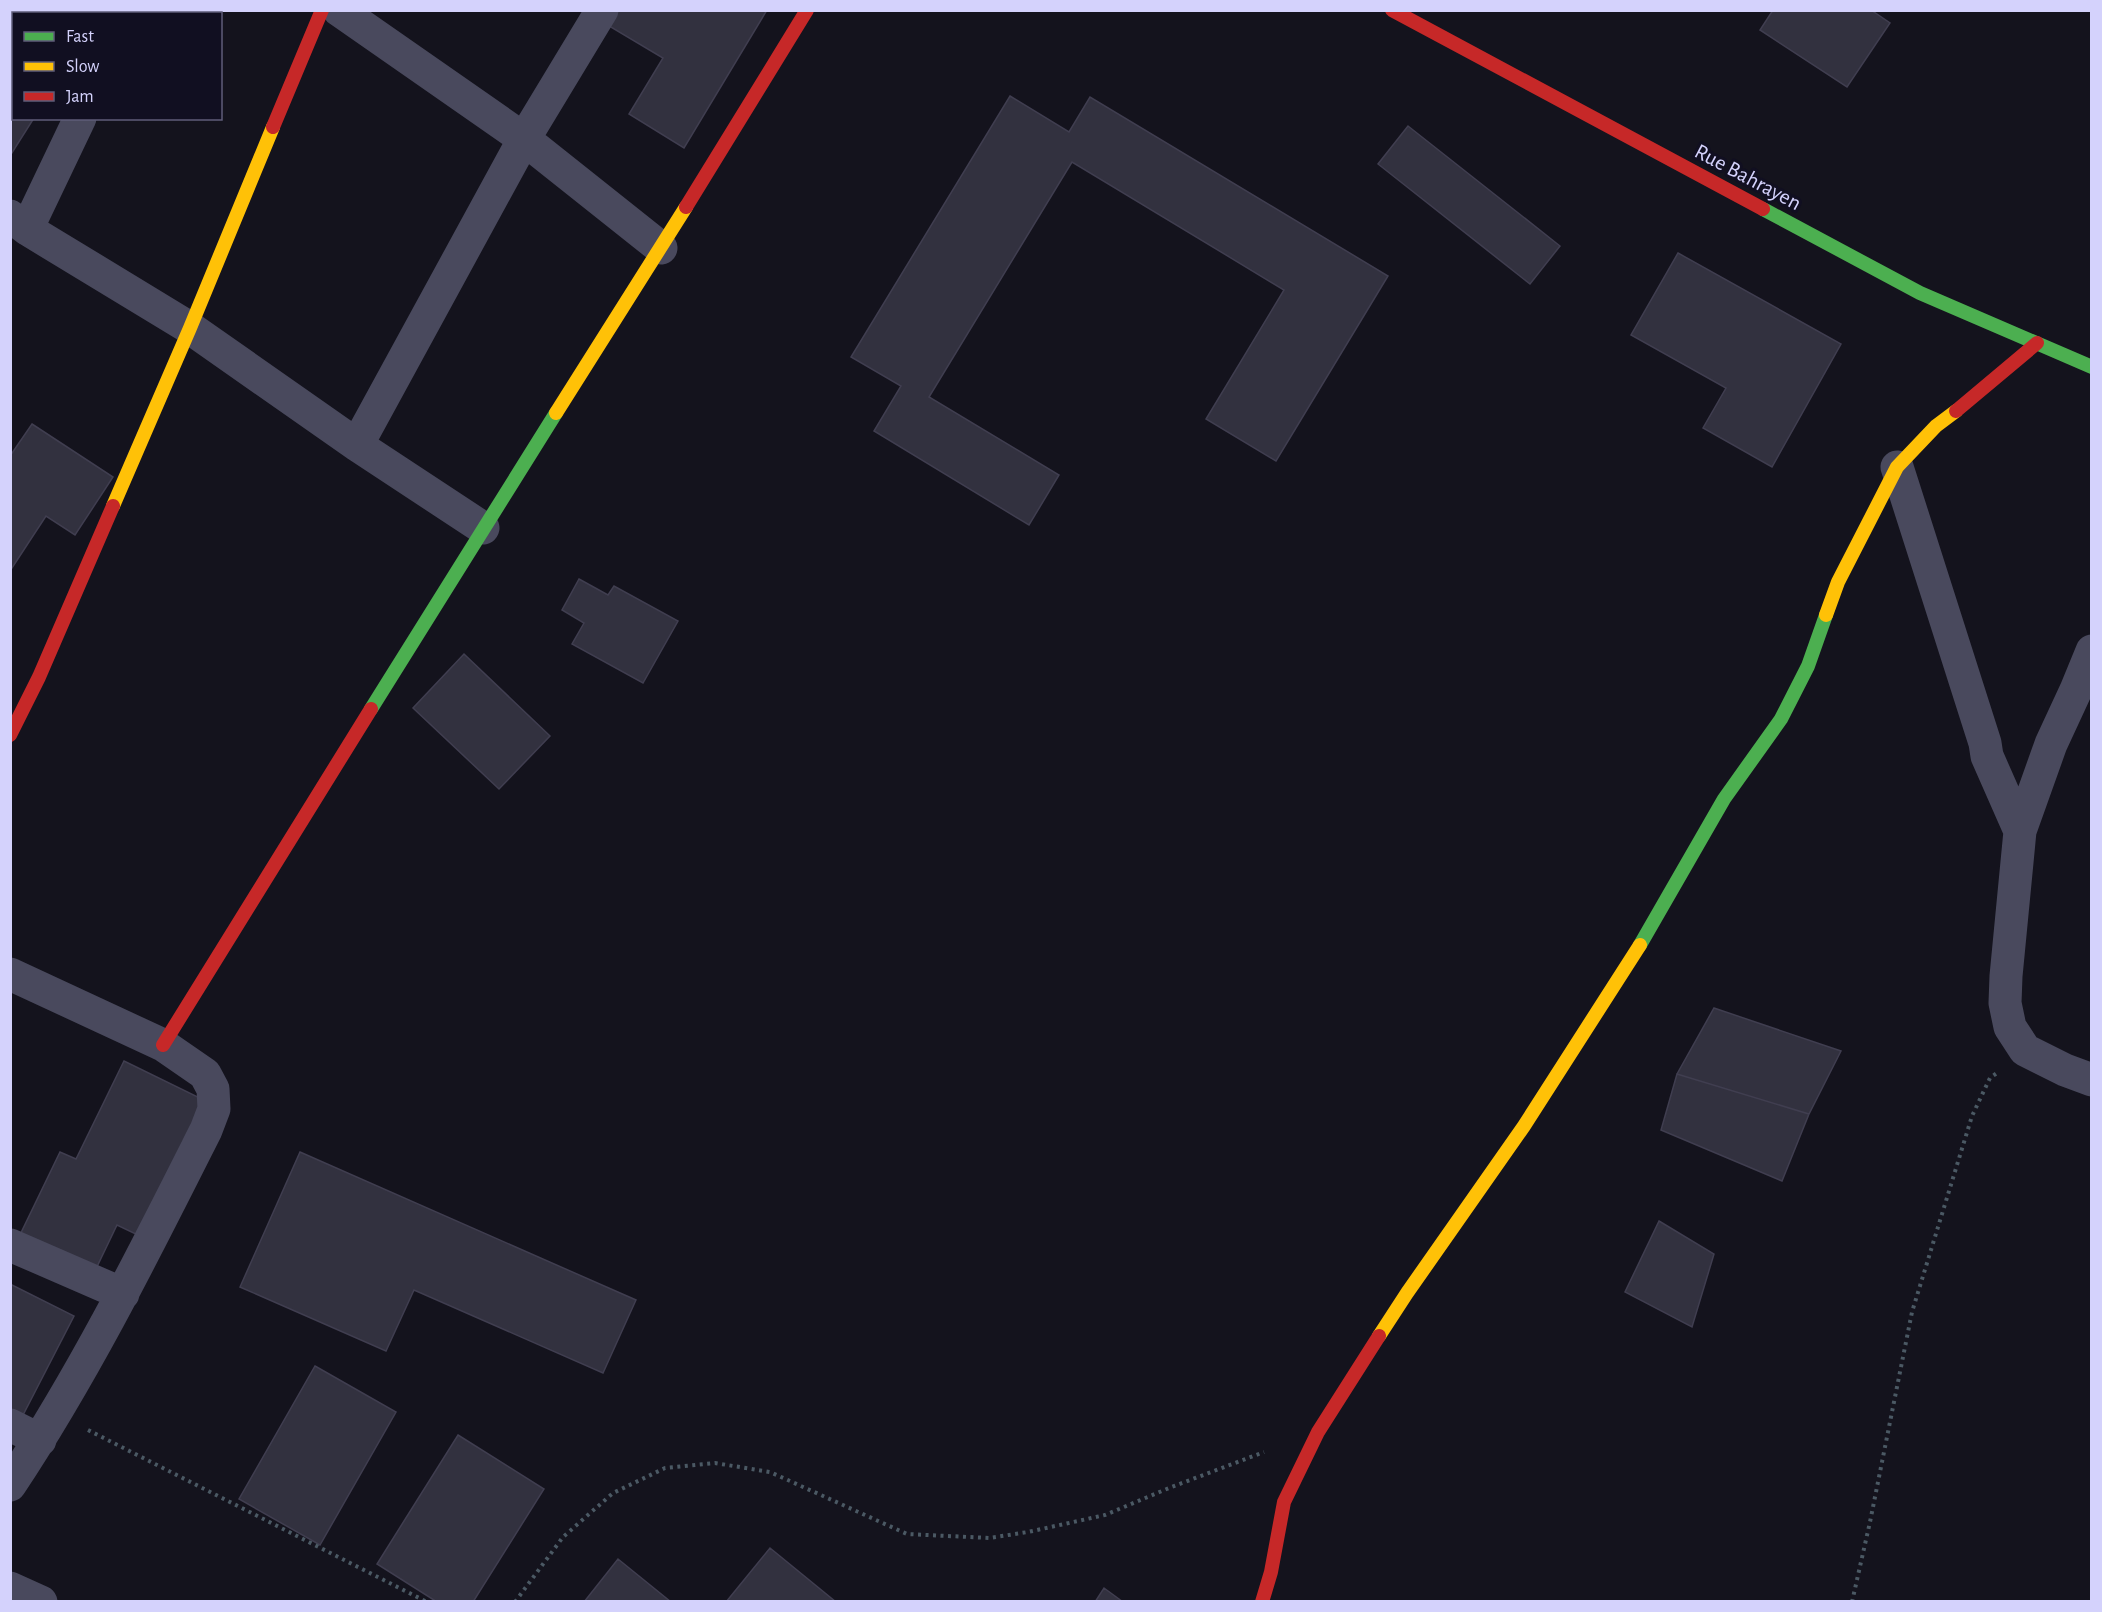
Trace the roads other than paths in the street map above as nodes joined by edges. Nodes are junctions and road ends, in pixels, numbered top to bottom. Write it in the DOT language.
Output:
graph roads {
  1 [pos="322,10"];
  2 [pos="339,10"];
  3 [pos="602,10"];
  4 [pos="807,10"];
  5 [pos="1392,10"];
  6 [pos="79,120"];
  7 [pos="524,139"];
  8 [pos="19,222"];
  9 [pos="661,248"];
  10 [pos="190,328"];
  11 [pos="2037,343"];
  12 [pos="2091,367"];
  13 [pos="357,445"];
  14 [pos="1897,467"];
  15 [pos="483,528"];
  16 [pos="2091,651"];
  17 [pos="10,735"];
  18 [pos="2020,831"];
  19 [pos="10,974"];
  20 [pos="163,1045"];
  21 [pos="2091,1080"];
  22 [pos="10,1245"];
  23 [pos="123,1294"];
  24 [pos="10,1425"];
  25 [pos="48,1427"];
  26 [pos="10,1485"];
  27 [pos="10,1588"];
  28 [pos="41,1602"];
  29 [pos="1262,1602"];
  1 -- 10 [label="street"];
  2 -- 7 [label="street"];
  3 -- 7 [label="street"];
  4 -- 9 [label="street"];
  5 -- 11 [label="street, Rue Bahrayen"];
  6 -- 8 [label="street"];
  7 -- 9 [label="street"];
  7 -- 13 [label="street"];
  8 -- 10 [label="street"];
  9 -- 15 [label="street"];
  10 -- 13 [label="street"];
  10 -- 17 [label="street"];
  11 -- 12 [label="street, Rue Bahrayen"];
  11 -- 14 [label="street"];
  13 -- 15 [label="street"];
  14 -- 18 [label="street"];
  14 -- 29 [label="street"];
  15 -- 20 [label="street"];
  16 -- 18 [label="street"];
  18 -- 21 [label="street"];
  19 -- 20 [label="street"];
  20 -- 23 [label="street"];
  22 -- 23 [label="street"];
  23 -- 25 [label="street"];
  24 -- 25 [label="street"];
  25 -- 26 [label="street"];
  27 -- 28 [label="street"];
}
